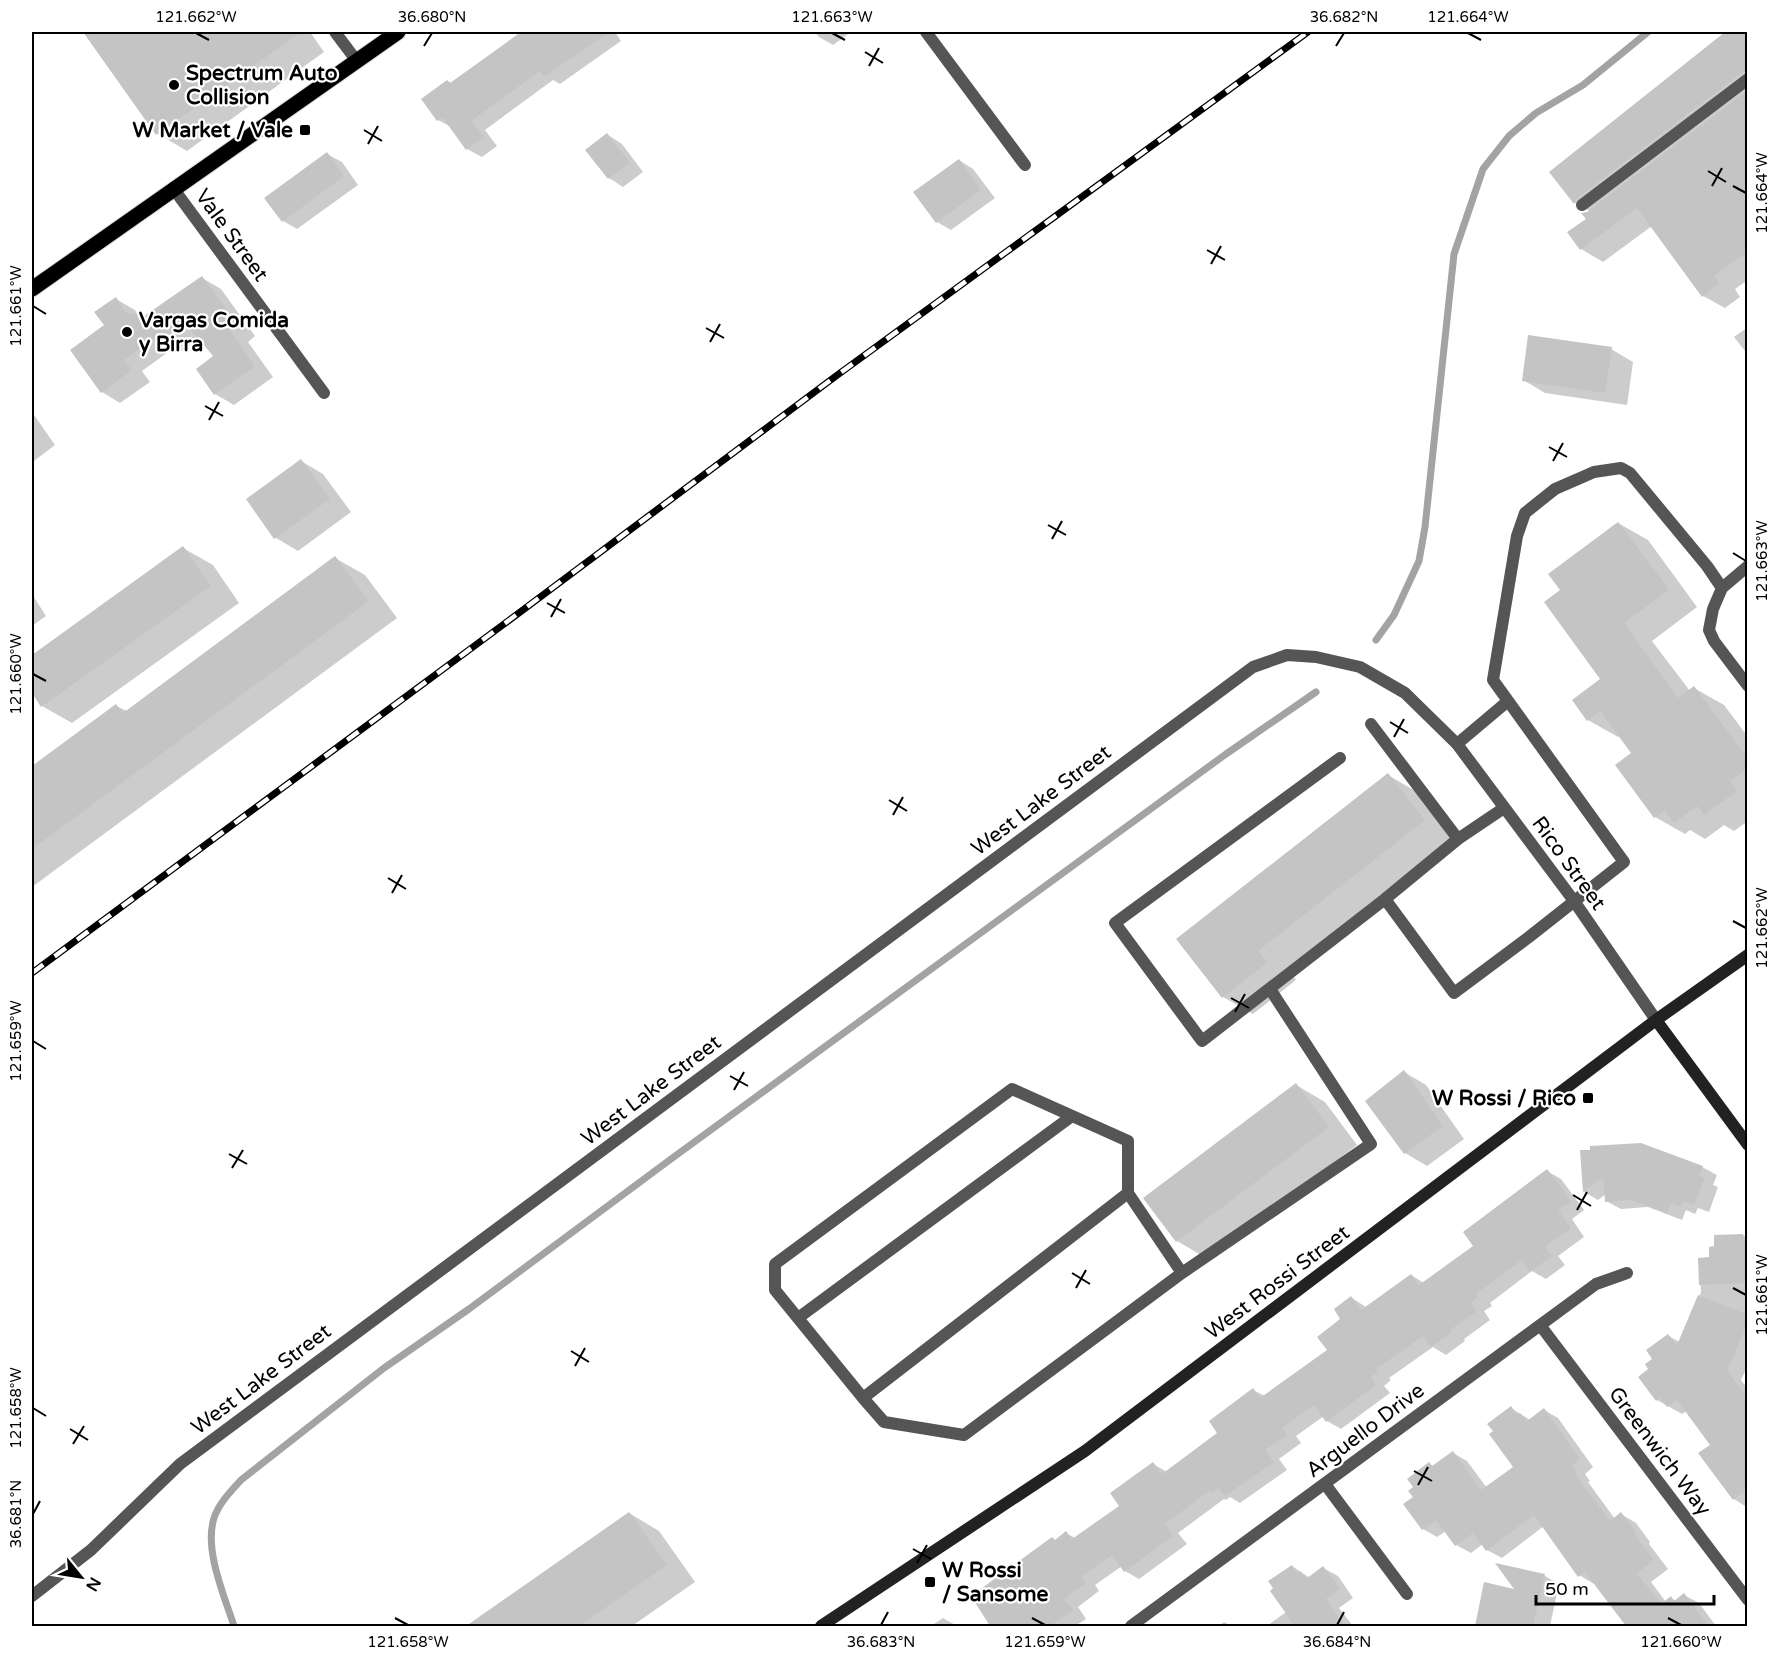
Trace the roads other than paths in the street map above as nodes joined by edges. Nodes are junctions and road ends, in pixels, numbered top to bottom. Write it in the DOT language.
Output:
graph roads {
  1 [pos="335,32"];
  2 [pos="398,32"];
  3 [pos="926,32"];
  4 [pos="356,60"];
  5 [pos="1748,79"];
  6 [pos="1025,165"];
  7 [pos="173,188"];
  8 [pos="1582,205"];
  9 [pos="32,289"];
  10 [pos="324,393"];
  11 [pos="1748,566"];
  12 [pos="1722,588"];
  13 [pos="1316,657"];
  14 [pos="1748,686"];
  15 [pos="1508,701"];
  16 [pos="1371,724"];
  17 [pos="1457,744"];
  18 [pos="1340,758"];
  19 [pos="1504,808"];
  20 [pos="1458,839"];
  21 [pos="1385,899"];
  22 [pos="1574,901"];
  23 [pos="1748,955"];
  24 [pos="1270,989"];
  25 [pos="1656,1020"];
  26 [pos="1072,1116"];
  27 [pos="1748,1145"];
  28 [pos="1128,1193"];
  29 [pos="1182,1273"];
  30 [pos="1627,1273"];
  31 [pos="798,1318"];
  32 [pos="1540,1325"];
  33 [pos="863,1398"];
  34 [pos="1325,1484"];
  35 [pos="1407,1594"];
  36 [pos="32,1596"];
  37 [pos="1748,1600"];
  38 [pos="821,1626"];
  39 [pos="1131,1626"];
  1 -- 4 [label="street"];
  2 -- 4 [label="main road"];
  3 -- 6 [label="street"];
  4 -- 7 [label="main road"];
  5 -- 8 [label="street"];
  7 -- 9 [label="main road"];
  7 -- 10 [label="street, Vale Street"];
  11 -- 12 [label="street"];
  12 -- 14 [label="street"];
  12 -- 15 [label="street"];
  13 -- 17 [label="street, Rico Street"];
  13 -- 36 [label="street, West Lake Street"];
  15 -- 17 [label="street"];
  15 -- 22 [label="street"];
  16 -- 20 [label="street"];
  17 -- 19 [label="street, Rico Street"];
  18 -- 24 [label="street"];
  19 -- 20 [label="street"];
  19 -- 22 [label="street, Rico Street"];
  20 -- 21 [label="street"];
  21 -- 22 [label="street"];
  21 -- 24 [label="street"];
  22 -- 25 [label="street, Rico Street"];
  23 -- 25 [label="main road, West Rossi Street"];
  24 -- 29 [label="street"];
  25 -- 27 [label="main road, Rico Street"];
  25 -- 38 [label="main road, West Rossi Street"];
  26 -- 28 [label="street"];
  26 -- 31 [label="street"];
  26 -- 31 [label="street"];
  28 -- 29 [label="street"];
  28 -- 33 [label="street"];
  29 -- 33 [label="street"];
  30 -- 32 [label="street, Arguello Drive"];
  31 -- 33 [label="street"];
  32 -- 34 [label="street, Arguello Drive"];
  32 -- 37 [label="street, Greenwich Way"];
  34 -- 35 [label="street"];
  34 -- 39 [label="street, Arguello Drive"];
}
